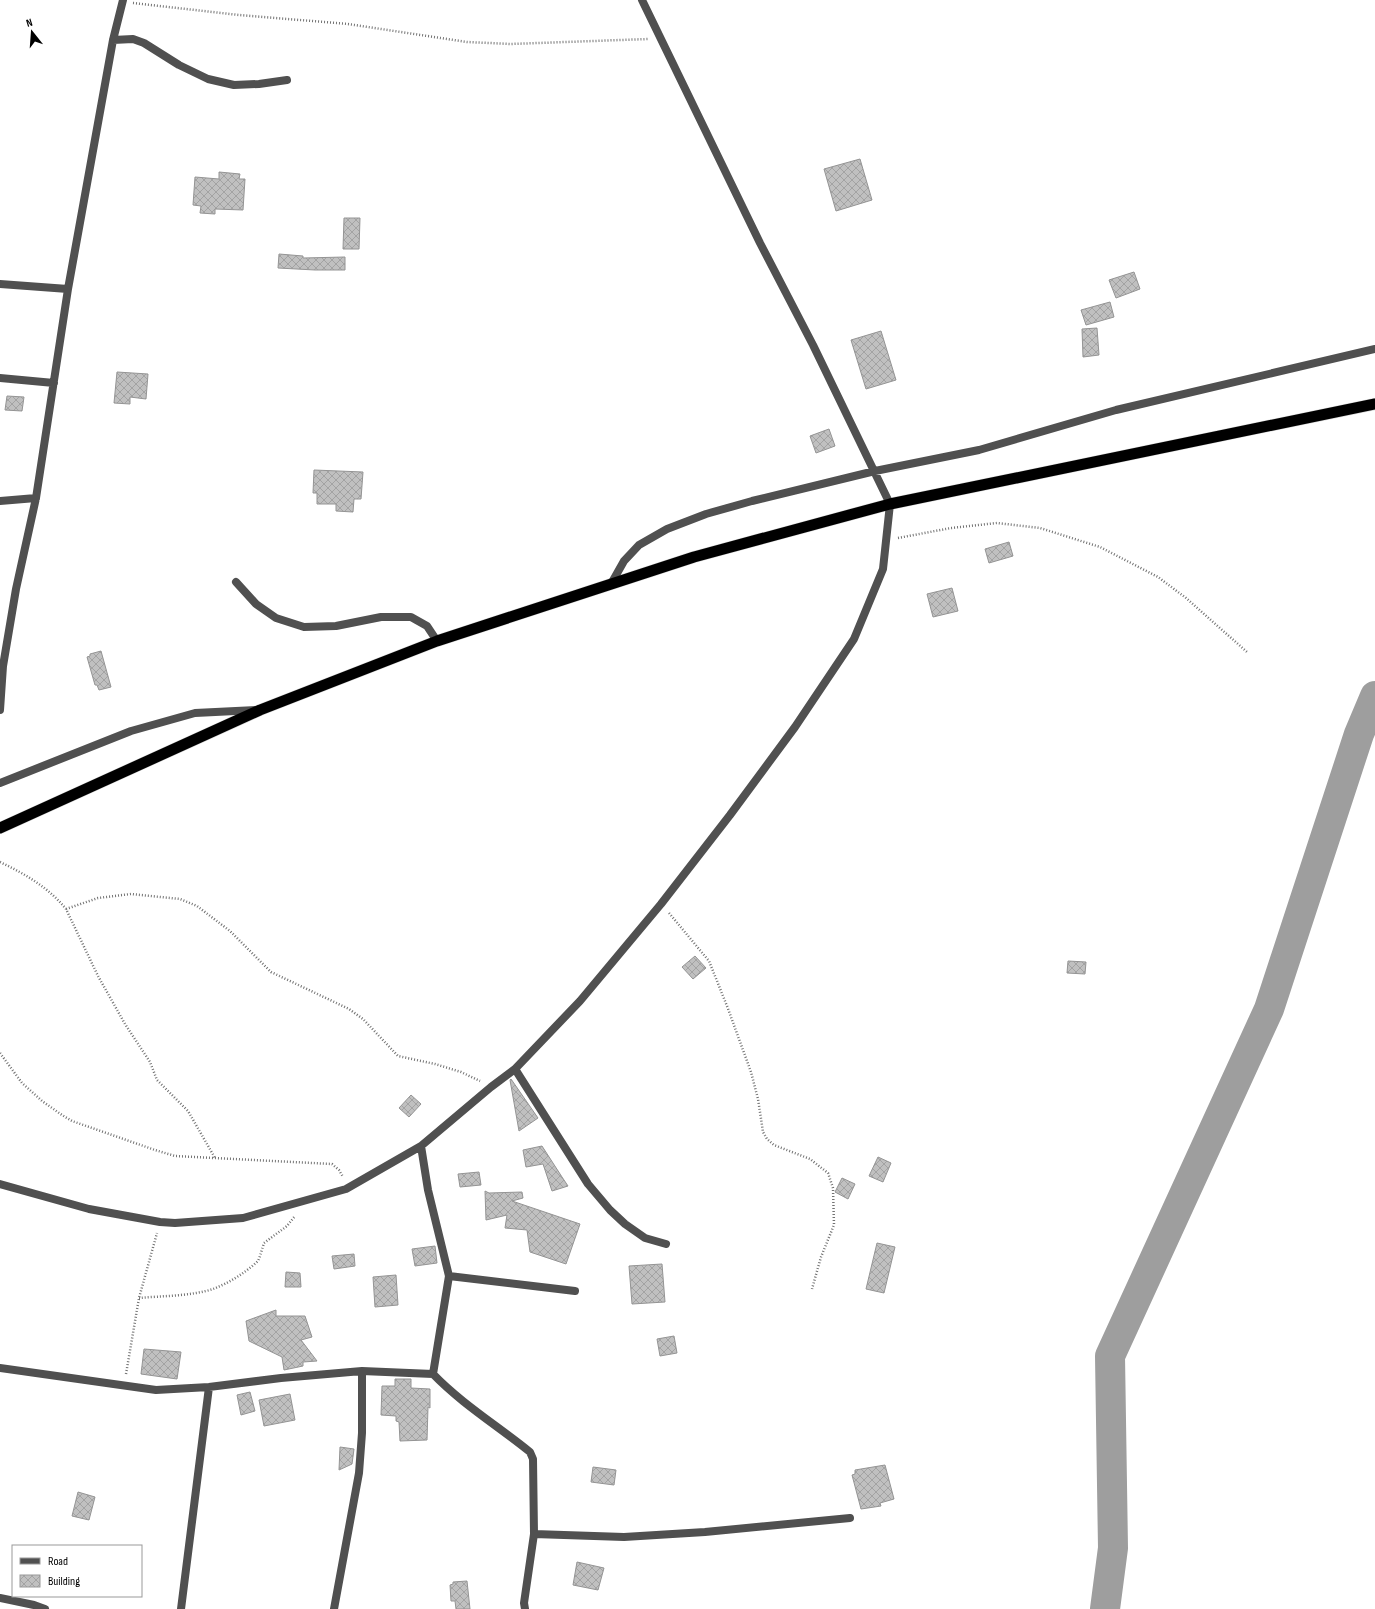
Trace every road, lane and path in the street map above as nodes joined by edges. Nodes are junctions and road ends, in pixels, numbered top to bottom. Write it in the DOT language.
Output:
graph roads {
  1 [pos="642,0"];
  2 [pos="123,1"];
  3 [pos="661,38"];
  4 [pos="113,40"];
  5 [pos="287,80"];
  6 [pos="0,284"];
  7 [pos="68,288"];
  8 [pos="1375,349"];
  9 [pos="0,378"];
  10 [pos="54,382"];
  11 [pos="1375,404"];
  12 [pos="875,470"];
  13 [pos="36,498"];
  14 [pos="0,502"];
  15 [pos="890,504"];
  16 [pos="886,541"];
  17 [pos="236,582"];
  18 [pos="611,584"];
  19 [pos="437,641"];
  20 [pos="1247,652"];
  21 [pos="0,710"];
  22 [pos="260,710"];
  23 [pos="0,783"];
  24 [pos="0,828"];
  25 [pos="0,862"];
  26 [pos="661,904"];
  27 [pos="66,909"];
  28 [pos="0,1053"];
  29 [pos="515,1069"];
  30 [pos="491,1087"];
  31 [pos="421,1146"];
  32 [pos="215,1158"];
  33 [pos="0,1184"];
  34 [pos="346,1189"];
  35 [pos="303,1202"];
  36 [pos="160,1222"];
  37 [pos="666,1244"];
  38 [pos="449,1276"];
  39 [pos="812,1289"];
  40 [pos="575,1291"];
  41 [pos="139,1298"];
  42 [pos="0,1368"];
  43 [pos="362,1371"];
  44 [pos="433,1374"];
  45 [pos="123,1386"];
  46 [pos="209,1387"];
  47 [pos="850,1518"];
  48 [pos="534,1534"];
  49 [pos="0,1598"];
  50 [pos="45,1609"];
  51 [pos="181,1609"];
  52 [pos="334,1609"];
  53 [pos="525,1609"];
  1 -- 3 [label="street"];
  2 -- 3 [label="path"];
  2 -- 4 [label="street"];
  3 -- 12 [label="street"];
  4 -- 5 [label="street"];
  4 -- 7 [label="street"];
  6 -- 7 [label="street"];
  7 -- 10 [label="street"];
  8 -- 12 [label="street"];
  9 -- 10 [label="street"];
  10 -- 13 [label="street"];
  11 -- 15 [label="highway"];
  12 -- 15 [label="street"];
  12 -- 18 [label="street"];
  13 -- 14 [label="street"];
  13 -- 21 [label="street"];
  15 -- 16 [label="street"];
  15 -- 18 [label="highway"];
  16 -- 20 [label="path"];
  16 -- 26 [label="street"];
  17 -- 19 [label="street"];
  18 -- 19 [label="highway"];
  19 -- 22 [label="highway"];
  22 -- 23 [label="street"];
  22 -- 24 [label="highway"];
  25 -- 27 [label="path"];
  26 -- 29 [label="street"];
  26 -- 39 [label="path"];
  27 -- 30 [label="path"];
  27 -- 32 [label="path"];
  28 -- 32 [label="path"];
  29 -- 30 [label="street"];
  29 -- 37 [label="street"];
  30 -- 31 [label="street"];
  31 -- 34 [label="street"];
  31 -- 38 [label="street"];
  32 -- 34 [label="path"];
  33 -- 36 [label="street"];
  34 -- 35 [label="street"];
  35 -- 36 [label="street"];
  35 -- 41 [label="path"];
  36 -- 41 [label="path"];
  38 -- 40 [label="street"];
  38 -- 44 [label="street"];
  41 -- 45 [label="path"];
  42 -- 45 [label="street"];
  43 -- 44 [label="street"];
  43 -- 46 [label="street"];
  43 -- 52 [label="street"];
  44 -- 48 [label="street"];
  45 -- 46 [label="street"];
  46 -- 51 [label="street"];
  47 -- 48 [label="street"];
  48 -- 53 [label="street"];
  49 -- 50 [label="street"];
}
